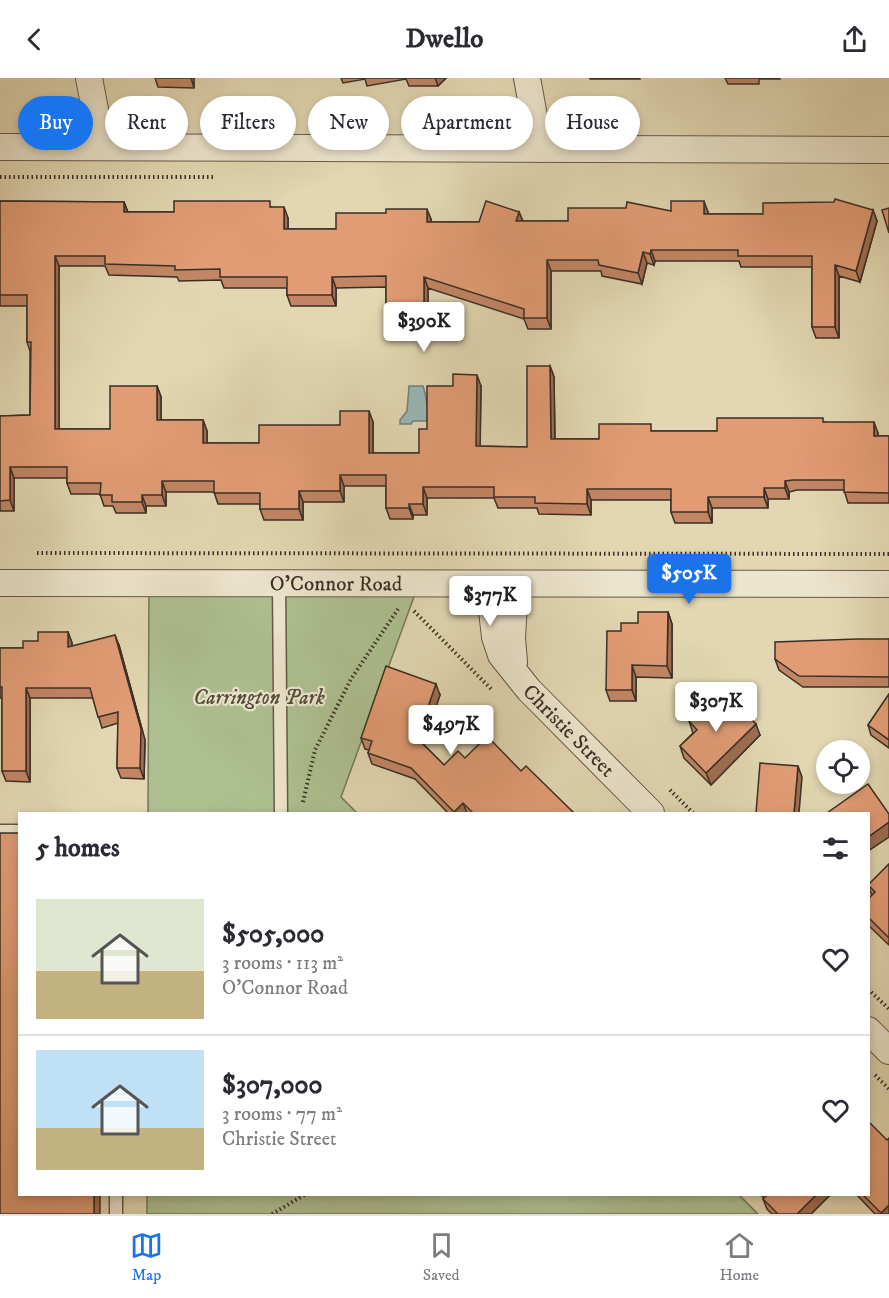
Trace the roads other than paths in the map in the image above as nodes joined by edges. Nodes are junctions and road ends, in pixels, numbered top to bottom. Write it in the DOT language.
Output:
graph roads {
  1 [pos="89,78"];
  2 [pos="527,78"];
  3 [pos="0,147"];
  4 [pos="102,147"];
  5 [pos="540,149"];
  6 [pos="889,150"];
  7 [pos="0,583"];
  8 [pos="279,584"];
  9 [pos="489,584"];
  10 [pos="515,584"];
  11 [pos="889,584"];
  12 [pos="514,671"];
  13 [pos="281,812"];
  14 [pos="650,812"];
  15 [pos="0,831"];
  16 [pos="18,831"];
  17 [pos="870,1032"];
  18 [pos="889,1051"];
  19 [pos="116,1196"];
  20 [pos="116,1214"];
  1 -- 4 [label="street"];
  2 -- 5 [label="street"];
  3 -- 4 [label="street"];
  4 -- 5 [label="street"];
  5 -- 6 [label="street"];
  7 -- 8 [label="street, O'Connor Road"];
  8 -- 9 [label="street, O'Connor Road"];
  8 -- 13 [label="lane"];
  9 -- 10 [label="street, O'Connor Road"];
  9 -- 12 [label="street, Christie Street"];
  10 -- 11 [label="street, O'Connor Road"];
  10 -- 12 [label="street, Christie Street"];
  12 -- 14 [label="street, Christie Street"];
  15 -- 16 [label="lane"];
  17 -- 18 [label="street"];
  19 -- 20 [label="lane"];
}
